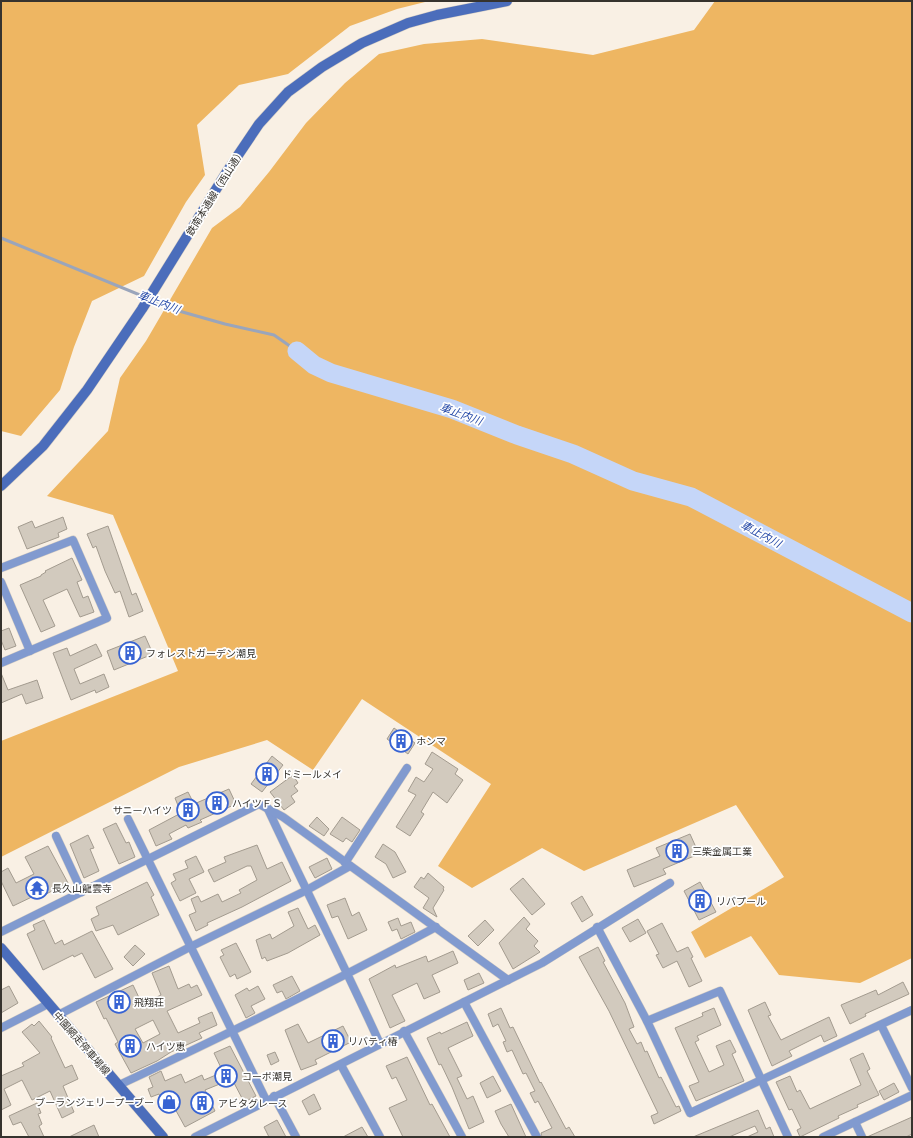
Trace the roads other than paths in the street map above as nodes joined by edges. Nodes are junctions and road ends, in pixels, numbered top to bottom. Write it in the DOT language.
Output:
graph roads {
  1 [pos="507,1"];
  2 [pos="1,486"];
  3 [pos="1,568"];
  4 [pos="1,582"];
  5 [pos="30,651"];
  6 [pos="1,663"];
  7 [pos="407,768"];
  8 [pos="267,806"];
  9 [pos="128,819"];
  10 [pos="56,836"];
  11 [pos="148,861"];
  12 [pos="348,865"];
  13 [pos="670,883"];
  14 [pos="306,891"];
  15 [pos="82,892"];
  16 [pos="436,927"];
  17 [pos="597,927"];
  18 [pos="1,932"];
  19 [pos="190,947"];
  20 [pos="1,948"];
  21 [pos="348,974"];
  22 [pos="508,980"];
  23 [pos="464,1002"];
  24 [pos="48,1004"];
  25 [pos="912,1010"];
  26 [pos="58,1015"];
  27 [pos="647,1021"];
  28 [pos="881,1025"];
  29 [pos="1,1028"];
  30 [pos="404,1031"];
  31 [pos="233,1032"];
  32 [pos="380,1044"];
  33 [pos="341,1065"];
  34 [pos="762,1081"];
  35 [pos="119,1085"];
  36 [pos="912,1088"];
  37 [pos="912,1095"];
  38 [pos="270,1098"];
  39 [pos="855,1122"];
  40 [pos="163,1137"];
  41 [pos="195,1137"];
  42 [pos="296,1137"];
  43 [pos="380,1137"];
  44 [pos="462,1137"];
  45 [pos="538,1137"];
  46 [pos="788,1137"];
  47 [pos="823,1137"];
  48 [pos="862,1137"];
  1 -- 2 [label="street, 鉄南本通線（西山通）"];
  3 -- 5 [label="street"];
  4 -- 5 [label="street"];
  5 -- 6 [label="street"];
  7 -- 12 [label="street"];
  8 -- 11 [label="street"];
  8 -- 12 [label="street"];
  8 -- 14 [label="street"];
  9 -- 11 [label="street"];
  10 -- 15 [label="street"];
  11 -- 15 [label="street"];
  11 -- 19 [label="street"];
  12 -- 14 [label="street"];
  12 -- 16 [label="street"];
  13 -- 17 [label="street"];
  14 -- 19 [label="street"];
  14 -- 21 [label="street"];
  15 -- 18 [label="street"];
  16 -- 21 [label="street"];
  16 -- 22 [label="street"];
  17 -- 22 [label="street"];
  17 -- 27 [label="street"];
  19 -- 26 [label="street"];
  19 -- 31 [label="street"];
  20 -- 24 [label="street, 中園網走停車場線"];
  21 -- 31 [label="street"];
  21 -- 32 [label="street"];
  22 -- 23 [label="street"];
  23 -- 30 [label="street"];
  23 -- 45 [label="street"];
  24 -- 26 [label="street, 中園網走停車場線"];
  24 -- 29 [label="street"];
  25 -- 28 [label="street"];
  26 -- 35 [label="street, 中園網走停車場線"];
  27 -- 34 [label="street"];
  27 -- 34 [label="street"];
  28 -- 34 [label="street"];
  28 -- 36 [label="street"];
  30 -- 32 [label="street"];
  30 -- 44 [label="street"];
  31 -- 35 [label="street"];
  31 -- 38 [label="street"];
  32 -- 33 [label="street"];
  33 -- 38 [label="street"];
  33 -- 43 [label="street"];
  34 -- 46 [label="street"];
  35 -- 40 [label="street, 中園網走停車場線"];
  37 -- 39 [label="street"];
  38 -- 41 [label="street"];
  38 -- 42 [label="street"];
  39 -- 47 [label="street"];
  39 -- 48 [label="street"];
}
